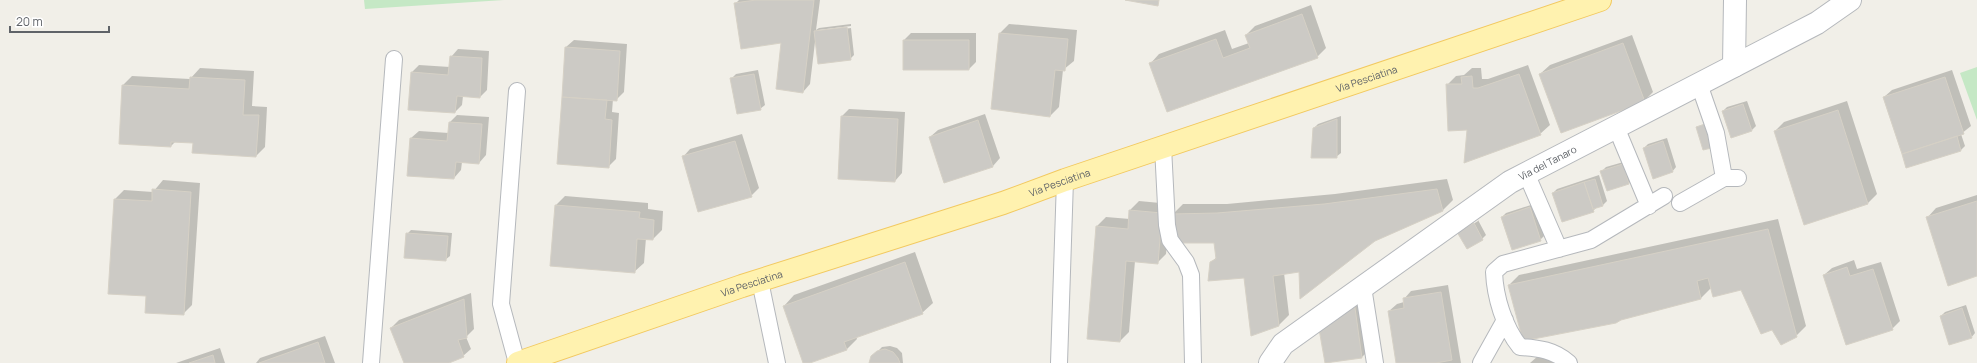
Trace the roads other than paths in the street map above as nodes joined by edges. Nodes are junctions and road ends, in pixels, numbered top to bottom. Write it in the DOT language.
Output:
graph roads {
  1 [pos="1600,0"];
  2 [pos="1736,0"];
  3 [pos="1850,0"];
  4 [pos="394,60"];
  5 [pos="1734,66"];
  6 [pos="1699,84"];
  7 [pos="517,91"];
  8 [pos="1616,127"];
  9 [pos="1163,147"];
  10 [pos="1526,173"];
  11 [pos="1065,180"];
  12 [pos="1664,196"];
  13 [pos="1680,203"];
  14 [pos="1649,206"];
  15 [pos="1559,249"];
  16 [pos="760,281"];
  17 [pos="1363,287"];
  18 [pos="1505,320"];
  19 [pos="371,363"];
  20 [pos="517,363"];
  21 [pos="777,363"];
  22 [pos="1059,363"];
  23 [pos="1193,363"];
  24 [pos="1270,363"];
  25 [pos="1375,363"];
  26 [pos="1481,363"];
  27 [pos="1569,363"];
  1 -- 9 [label="main road, Via Pesciatina"];
  2 -- 5 [label="street"];
  3 -- 5 [label="street, Via del Tanaro"];
  4 -- 19 [label="lane"];
  5 -- 6 [label="street, Via del Tanaro"];
  6 -- 8 [label="street, Via del Tanaro"];
  6 -- 13 [label="lane"];
  7 -- 20 [label="lane"];
  8 -- 10 [label="street, Via del Tanaro"];
  8 -- 14 [label="lane"];
  9 -- 11 [label="main road, Via Pesciatina"];
  9 -- 23 [label="lane"];
  10 -- 15 [label="lane"];
  10 -- 17 [label="street, Via del Tanaro"];
  11 -- 16 [label="main road, Via Pesciatina"];
  11 -- 22 [label="lane"];
  12 -- 14 [label="lane"];
  14 -- 15 [label="lane"];
  15 -- 18 [label="lane"];
  16 -- 20 [label="main road, Via Pesciatina"];
  16 -- 21 [label="lane"];
  17 -- 24 [label="street, Via del Tanaro"];
  17 -- 25 [label="lane"];
  18 -- 26 [label="lane"];
  18 -- 27 [label="lane"];
}
